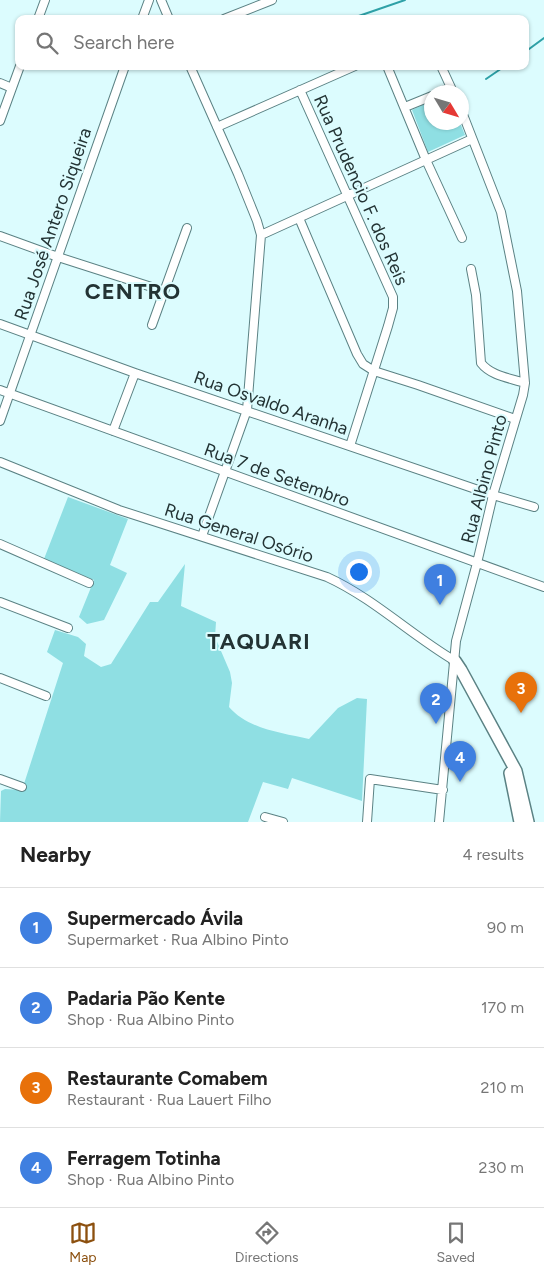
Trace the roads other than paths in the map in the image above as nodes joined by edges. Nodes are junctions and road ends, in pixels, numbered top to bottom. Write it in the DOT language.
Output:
graph roads {
  1 [pos="45,0"];
  2 [pos="149,0"];
  3 [pos="161,0"];
  4 [pos="272,0"];
  5 [pos="39,15"];
  6 [pos="143,15"];
  7 [pos="167,15"];
  8 [pos="234,15"];
  9 [pos="19,70"];
  10 [pos="124,70"];
  11 [pos="192,70"];
  12 [pos="346,70"];
  13 [pos="389,70"];
  14 [pos="442,70"];
  15 [pos="0,83"];
  16 [pos="450,85"];
  17 [pos="12,88"];
  18 [pos="300,90"];
  19 [pos="424,99"];
  20 [pos="405,107"];
  21 [pos="0,121"];
  22 [pos="217,127"];
  23 [pos="469,130"];
  24 [pos="472,139"];
  25 [pos="426,160"];
  26 [pos="349,195"];
  27 [pos="299,218"];
  28 [pos="187,228"];
  29 [pos="261,235"];
  30 [pos="0,236"];
  31 [pos="462,238"];
  32 [pos="58,257"];
  33 [pos="471,269"];
  34 [pos="164,291"];
  35 [pos="0,324"];
  36 [pos="152,325"];
  37 [pos="30,335"];
  38 [pos="374,371"];
  39 [pos="135,373"];
  40 [pos="525,383"];
  41 [pos="0,390"];
  42 [pos="10,393"];
  43 [pos="247,410"];
  44 [pos="515,419"];
  45 [pos="0,421"];
  46 [pos="113,431"];
  47 [pos="350,446"];
  48 [pos="0,462"];
  49 [pos="225,472"];
  50 [pos="492,495"];
  51 [pos="534,507"];
  52 [pos="202,536"];
  53 [pos="0,544"];
  54 [pos="477,563"];
  55 [pos="89,583"];
  56 [pos="544,587"];
  57 [pos="0,602"];
  58 [pos="68,628"];
  59 [pos="455,661"];
  60 [pos="0,678"];
  61 [pos="46,696"];
  62 [pos="506,752"];
  63 [pos="0,779"];
  64 [pos="22,787"];
  65 [pos="443,790"];
  66 [pos="265,817"];
  67 [pos="283,822"];
  68 [pos="367,822"];
  69 [pos="439,822"];
  70 [pos="520,822"];
  71 [pos="528,822"];
  1 -- 5 [label="street"];
  2 -- 6 [label="street"];
  3 -- 7 [label="street"];
  4 -- 8 [label="street"];
  9 -- 17 [label="street"];
  10 -- 32 [label="street, Rua José Antero Siqueira"];
  11 -- 22 [label="street"];
  12 -- 18 [label="street"];
  13 -- 20 [label="street"];
  14 -- 16 [label="street"];
  15 -- 17 [label="street"];
  17 -- 21 [label="street"];
  18 -- 22 [label="street"];
  18 -- 26 [label="street, Rua Prudencio F. dos Reis"];
  19 -- 20 [label="street"];
  20 -- 25 [label="street"];
  22 -- 29 [label="street"];
  23 -- 24 [label="street, Rua Albino Pinto"];
  24 -- 25 [label="street"];
  24 -- 40 [label="street, Rua Albino Pinto"];
  25 -- 26 [label="street"];
  25 -- 31 [label="street"];
  26 -- 27 [label="street"];
  26 -- 38 [label="street, Rua Prudencio F. dos Reis"];
  27 -- 29 [label="street"];
  27 -- 38 [label="street"];
  28 -- 34 [label="street"];
  29 -- 43 [label="street"];
  30 -- 32 [label="street"];
  32 -- 34 [label="street"];
  32 -- 37 [label="street, Rua José Antero Siqueira"];
  33 -- 40 [label="street"];
  34 -- 36 [label="street"];
  35 -- 37 [label="street, Rua Osvaldo Aranha"];
  37 -- 39 [label="street, Rua Osvaldo Aranha"];
  37 -- 42 [label="street, Rua José Antero Siqueira"];
  38 -- 44 [label="street"];
  38 -- 47 [label="street, Rua Prudencio F. dos Reis"];
  39 -- 43 [label="street, Rua Osvaldo Aranha"];
  39 -- 46 [label="street"];
  40 -- 44 [label="street, Rua Albino Pinto"];
  41 -- 42 [label="street, Rua 7 de Setembro"];
  42 -- 45 [label="street, Rua José Antero Siqueira"];
  42 -- 46 [label="street, Rua 7 de Setembro"];
  43 -- 47 [label="street, Rua Osvaldo Aranha"];
  43 -- 49 [label="street"];
  44 -- 50 [label="street, Rua Albino Pinto"];
  46 -- 49 [label="street, Rua 7 de Setembro"];
  47 -- 50 [label="street, Rua Osvaldo Aranha"];
  48 -- 52 [label="street, Rua General Osório"];
  49 -- 52 [label="street"];
  49 -- 54 [label="street, Rua 7 de Setembro"];
  50 -- 51 [label="street, Rua Osvaldo Aranha"];
  50 -- 54 [label="street, Rua Albino Pinto"];
  52 -- 59 [label="street, Rua General Osório"];
  53 -- 55 [label="street"];
  54 -- 56 [label="street, Rua 7 de Setembro"];
  54 -- 59 [label="street, Rua Albino Pinto"];
  57 -- 58 [label="street"];
  59 -- 62 [label="main road"];
  59 -- 65 [label="street, Rua Albino Pinto"];
  60 -- 61 [label="street"];
  62 -- 70 [label="main road"];
  62 -- 71 [label="main road"];
  63 -- 64 [label="street"];
  65 -- 68 [label="street"];
  65 -- 69 [label="street, Rua Albino Pinto"];
  66 -- 67 [label="street"];
}
